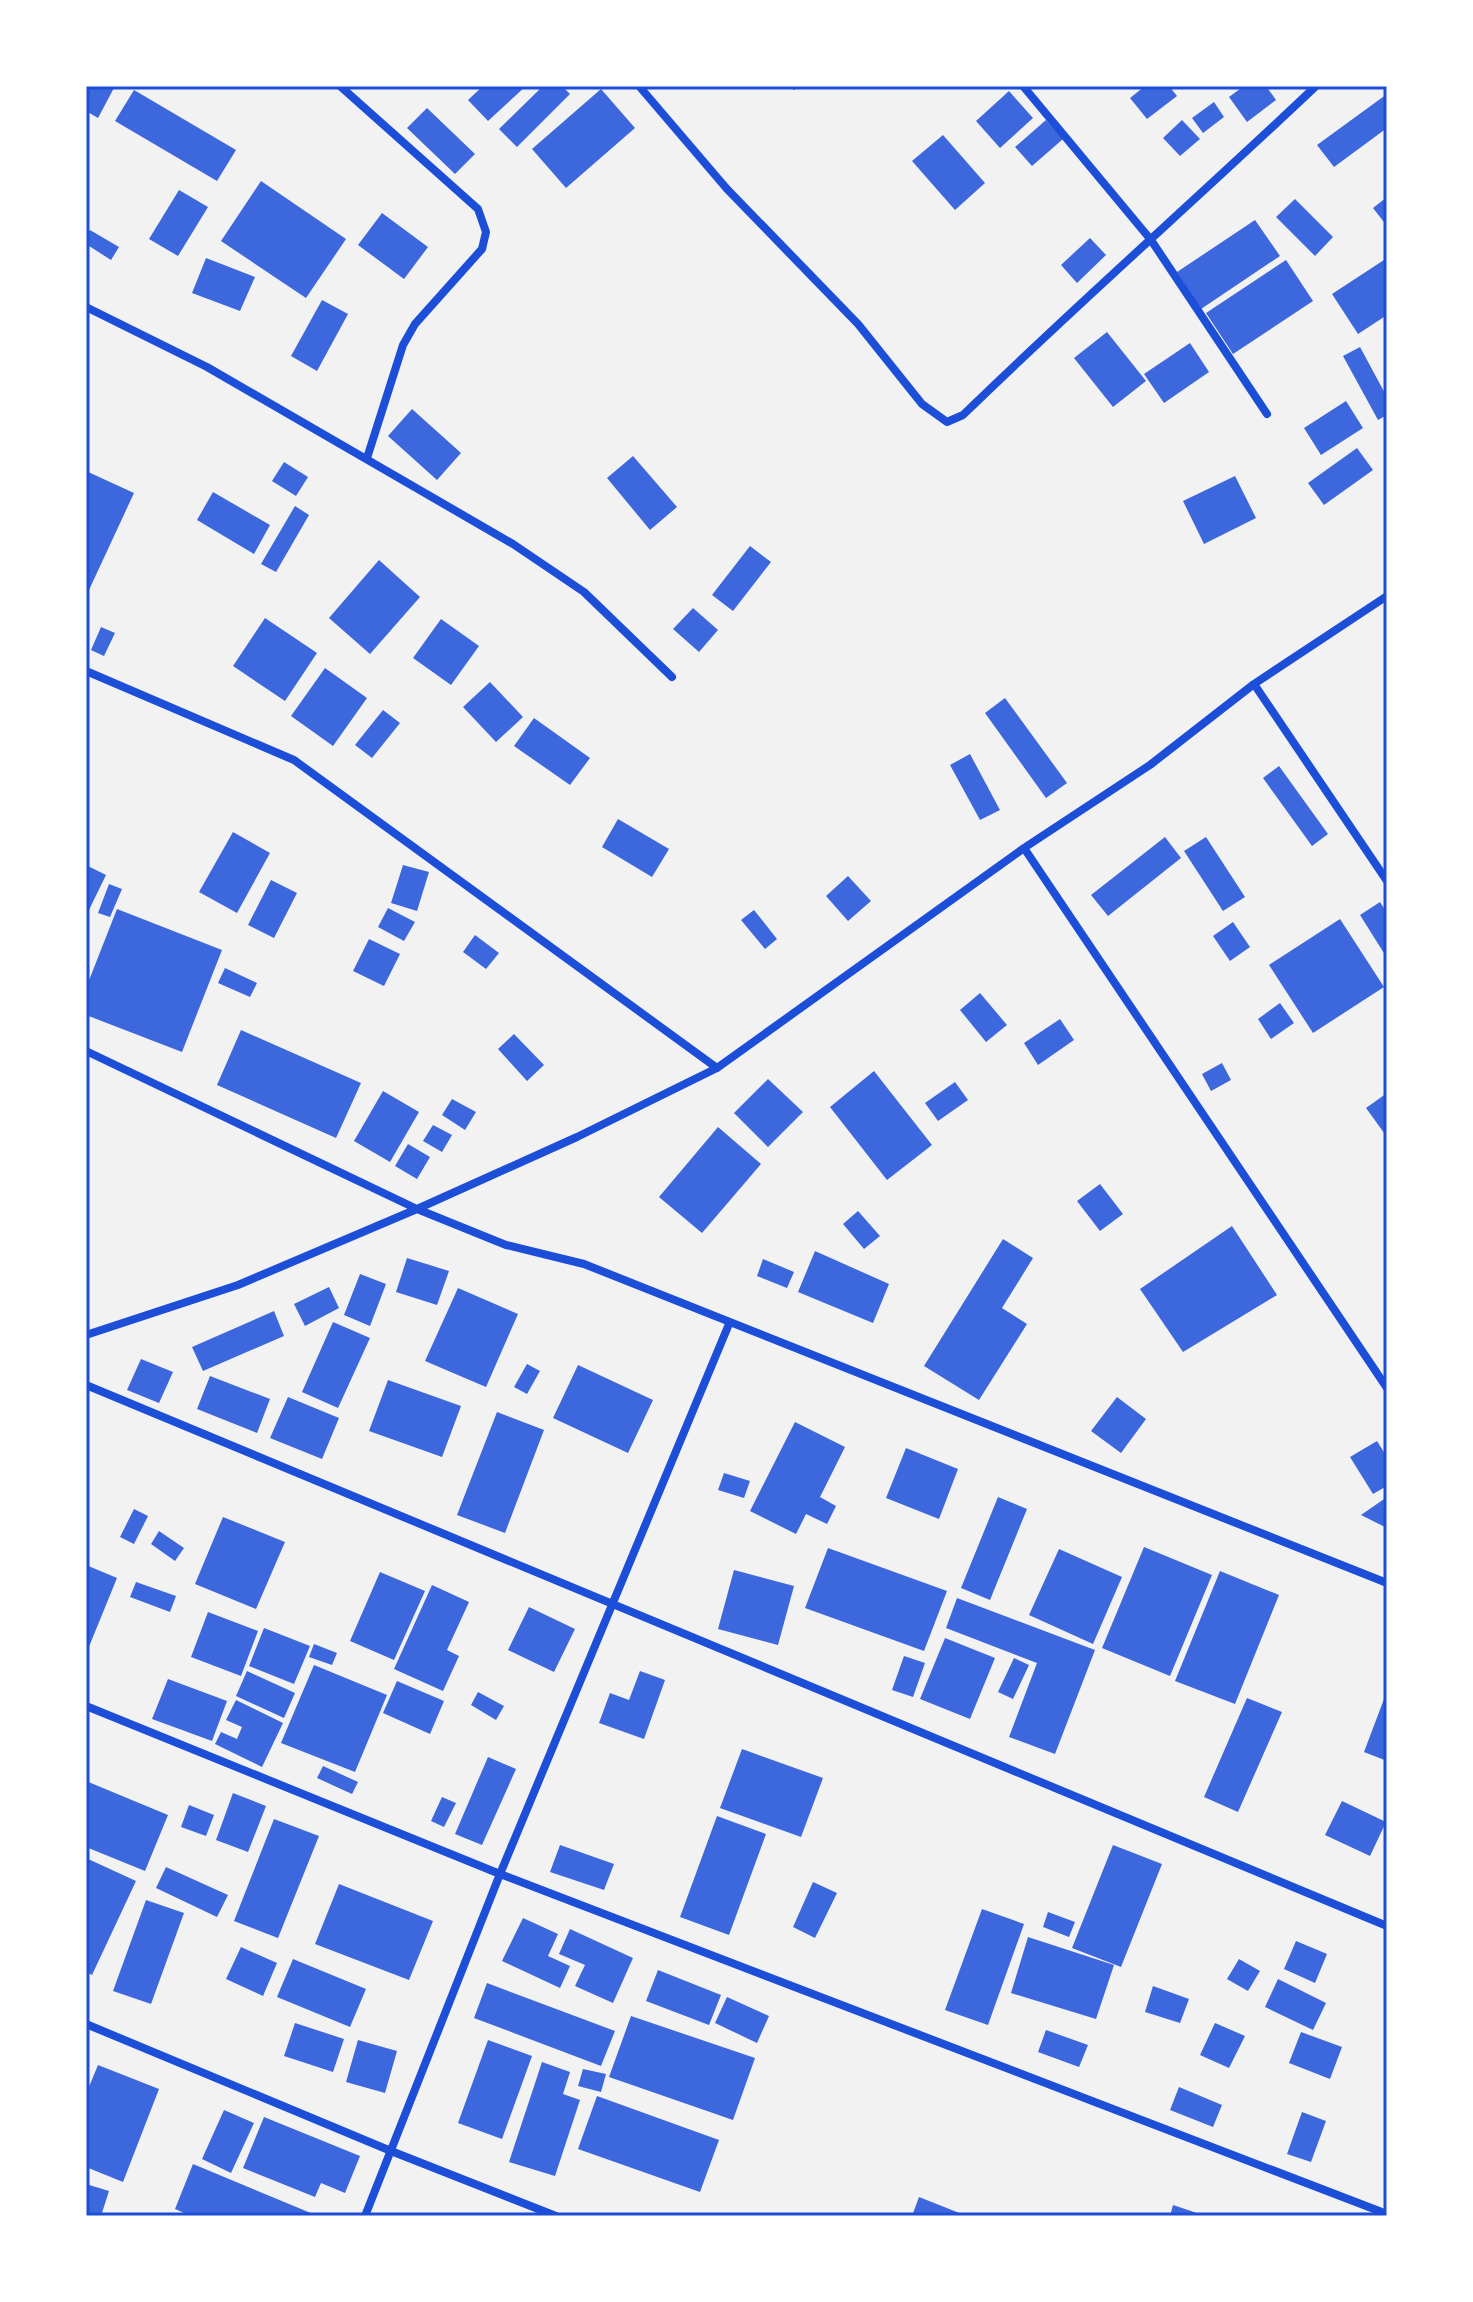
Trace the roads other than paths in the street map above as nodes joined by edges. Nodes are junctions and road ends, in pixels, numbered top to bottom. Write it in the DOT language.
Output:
graph roads {
  1 [pos="340,86"];
  2 [pos="639,86"];
  3 [pos="1023,86"];
  4 [pos="1316,86"];
  5 [pos="1151,240"];
  6 [pos="86,307"];
  7 [pos="1267,414"];
  8 [pos="367,458"];
  9 [pos="1387,596"];
  10 [pos="86,671"];
  11 [pos="672,677"];
  12 [pos="1254,684"];
  13 [pos="1024,848"];
  14 [pos="1387,881"];
  15 [pos="86,1051"];
  16 [pos="717,1068"];
  17 [pos="417,1209"];
  18 [pos="729,1324"];
  19 [pos="86,1335"];
  20 [pos="86,1385"];
  21 [pos="1387,1388"];
  22 [pos="1387,1583"];
  23 [pos="613,1606"];
  24 [pos="86,1706"];
  25 [pos="500,1874"];
  26 [pos="1387,1926"];
  27 [pos="86,2024"];
  28 [pos="391,2151"];
  29 [pos="1387,2214"];
  30 [pos="365,2216"];
  31 [pos="556,2216"];
  1 -- 8 [label="street"];
  2 -- 5 [label="street"];
  3 -- 5 [label="street"];
  4 -- 5 [label="street"];
  5 -- 7 [label="street"];
  6 -- 8 [label="street"];
  8 -- 11 [label="street"];
  9 -- 12 [label="street"];
  10 -- 16 [label="street"];
  12 -- 13 [label="street"];
  12 -- 14 [label="street"];
  13 -- 16 [label="street"];
  13 -- 21 [label="street"];
  15 -- 17 [label="street"];
  16 -- 17 [label="street"];
  17 -- 18 [label="street"];
  17 -- 19 [label="street"];
  18 -- 22 [label="street"];
  18 -- 23 [label="street"];
  20 -- 23 [label="street"];
  23 -- 25 [label="street"];
  23 -- 26 [label="street"];
  24 -- 25 [label="street"];
  25 -- 28 [label="street"];
  25 -- 29 [label="street"];
  27 -- 28 [label="street"];
  28 -- 30 [label="street"];
  28 -- 31 [label="street"];
}
